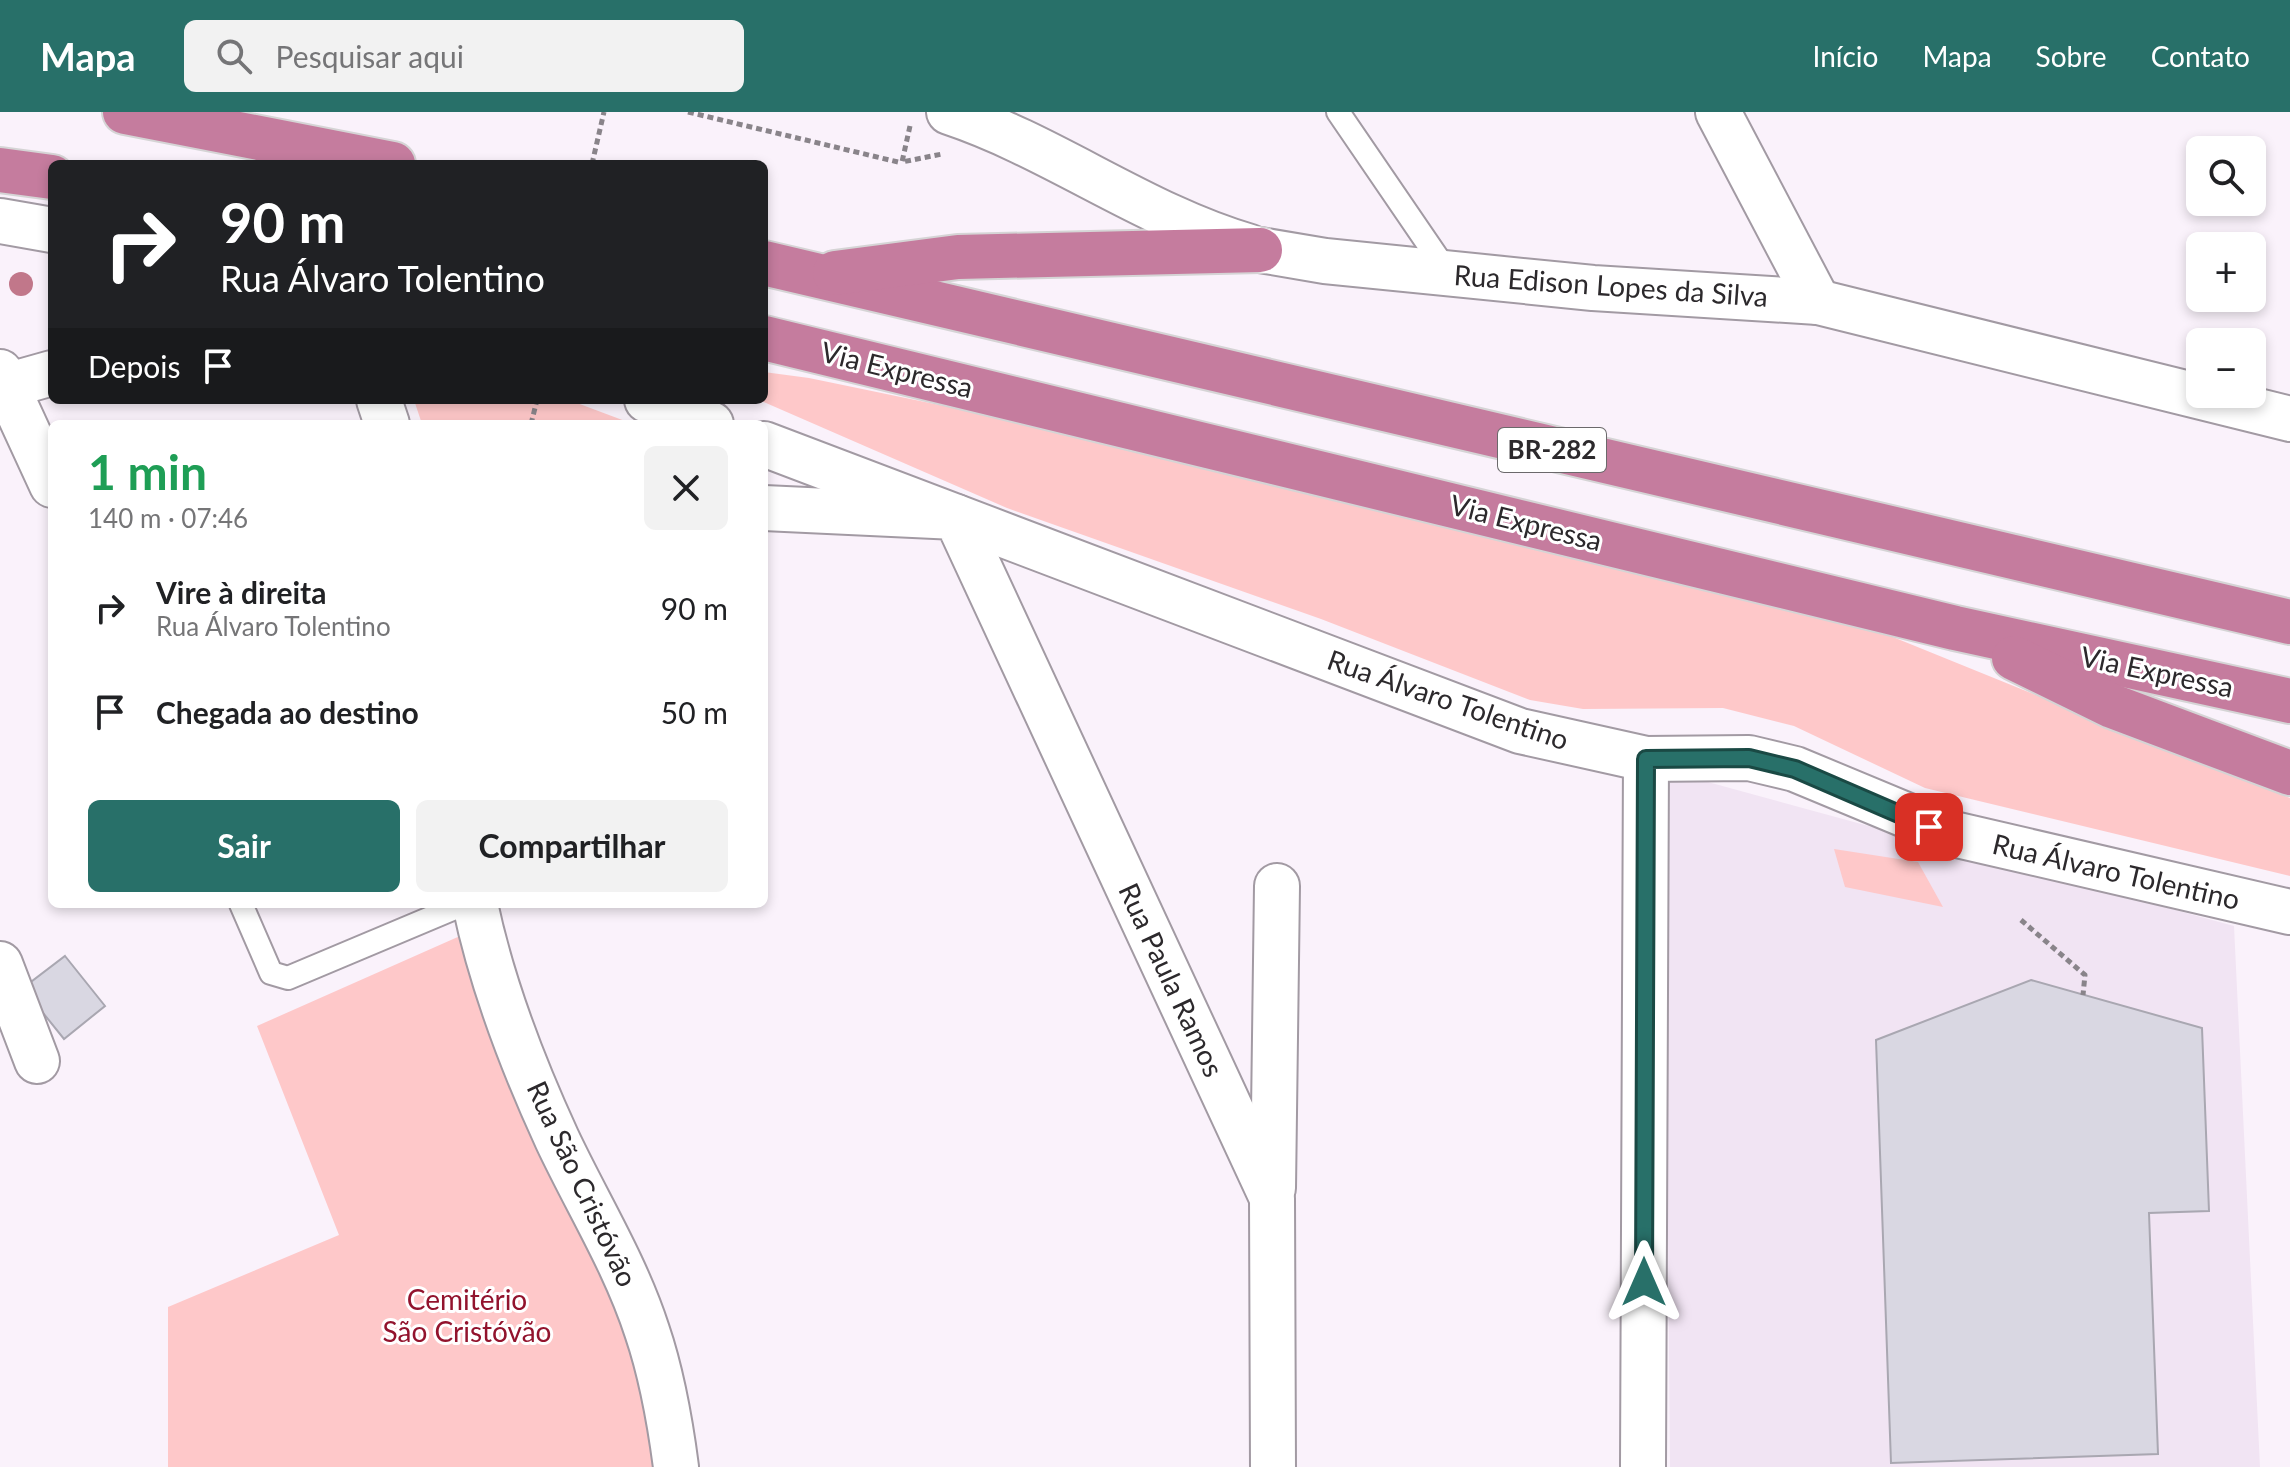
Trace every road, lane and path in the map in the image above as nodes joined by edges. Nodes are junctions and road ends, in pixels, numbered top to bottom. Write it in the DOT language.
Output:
graph roads {
  1 [pos="125,112"];
  2 [pos="604,112"];
  3 [pos="688,112"];
  4 [pos="913,112"];
  5 [pos="949,112"];
  6 [pos="1338,112"];
  7 [pos="1718,112"];
  8 [pos="1011,126"];
  9 [pos="372,160"];
  10 [pos="593,160"];
  11 [pos="0,170"];
  12 [pos="48,176"];
  13 [pos="0,221"];
  14 [pos="48,229"];
  15 [pos="1260,250"];
  16 [pos="768,264"];
  17 [pos="1449,274"];
  18 [pos="813,276"];
  19 [pos="1818,302"];
  20 [pos="768,339"];
  21 [pos="48,373"];
  22 [pos="3,379"];
  23 [pos="658,404"];
  24 [pos="2290,419"];
  25 [pos="700,420"];
  26 [pos="768,446"];
  27 [pos="48,476"];
  28 [pos="768,508"];
  29 [pos="956,517"];
  30 [pos="2290,622"];
  31 [pos="1955,628"];
  32 [pos="2290,701"];
  33 [pos="1646,759"];
  34 [pos="2290,773"];
  35 [pos="1277,886"];
  36 [pos="243,908"];
  37 [pos="454,908"];
  38 [pos="476,908"];
  39 [pos="2290,912"];
  40 [pos="2021,920"];
  41 [pos="0,964"];
  42 [pos="2083,995"];
  43 [pos="37,1061"];
  44 [pos="1272,1198"];
  45 [pos="676,1467"];
  46 [pos="1273,1467"];
  47 [pos="1643,1467"];
  1 -- 9 [label="highway"];
  2 -- 10 [label="path"];
  3 -- 4 [label="path"];
  5 -- 8 [label="street, Rua Edison Lopes da Silva"];
  6 -- 17 [label="lane"];
  7 -- 19 [label="street"];
  8 -- 15 [label="street, Rua Edison Lopes da Silva"];
  11 -- 12 [label="highway"];
  13 -- 14 [label="street"];
  15 -- 17 [label="street, Rua Edison Lopes da Silva"];
  15 -- 18 [label="highway"];
  16 -- 18 [label="highway, BR-282"];
  17 -- 19 [label="street, Rua Edison Lopes da Silva"];
  18 -- 30 [label="highway, BR-282"];
  19 -- 24 [label="street, Rua Edison Lopes da Silva"];
  20 -- 31 [label="highway, Via Expressa"];
  21 -- 22 [label="street"];
  22 -- 27 [label="street"];
  23 -- 25 [label="street"];
  26 -- 29 [label="street, Rua Álvaro Tolentino"];
  28 -- 29 [label="street"];
  29 -- 33 [label="street, Rua Álvaro Tolentino"];
  29 -- 44 [label="street, Rua Paula Ramos"];
  31 -- 32 [label="highway, Via Expressa"];
  31 -- 34 [label="highway"];
  33 -- 39 [label="street, Rua Álvaro Tolentino"];
  33 -- 47 [label="street"];
  35 -- 44 [label="street"];
  36 -- 37 [label="lane"];
  38 -- 45 [label="street, Rua São Cristóvão"];
  40 -- 42 [label="path"];
  41 -- 43 [label="street"];
  44 -- 46 [label="street, Rua Paula Ramos"];
}
